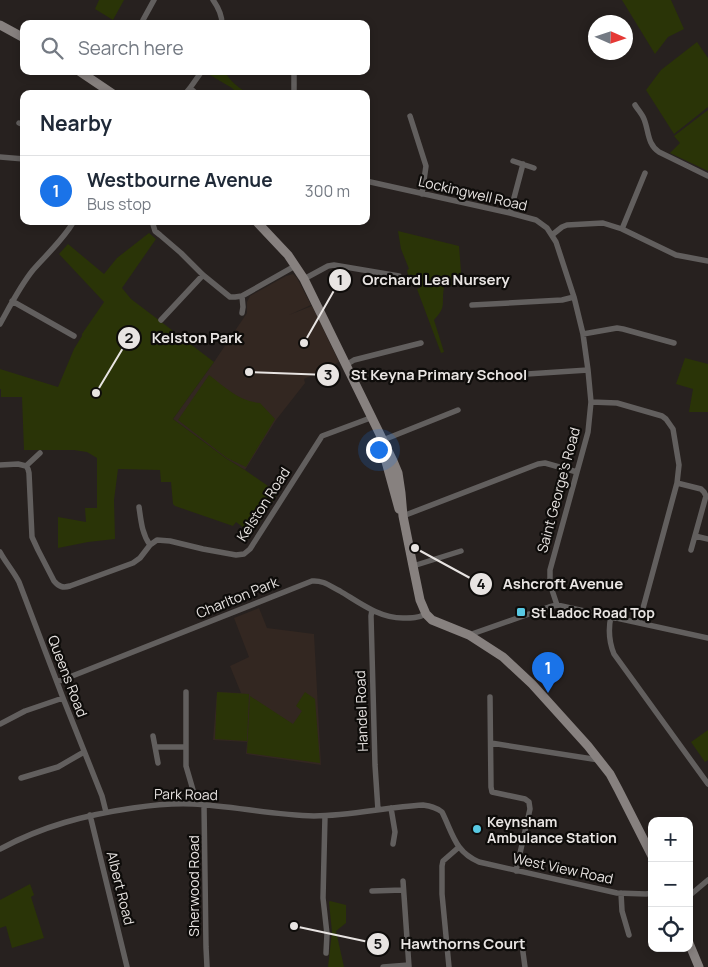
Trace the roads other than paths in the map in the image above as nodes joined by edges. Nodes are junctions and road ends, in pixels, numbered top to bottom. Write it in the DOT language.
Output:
graph roads {
  1 [pos="154,0"];
  2 [pos="213,0"];
  3 [pos="144,20"];
  4 [pos="222,20"];
  5 [pos="0,25"];
  6 [pos="20,36"];
  7 [pos="86,75"];
  8 [pos="199,75"];
  9 [pos="294,75"];
  10 [pos="190,88"];
  11 [pos="107,90"];
  12 [pos="192,90"];
  13 [pos="294,90"];
  14 [pos="635,105"];
  15 [pos="410,116"];
  16 [pos="0,156"];
  17 [pos="20,158"];
  18 [pos="513,161"];
  19 [pos="523,164"];
  20 [pos="534,168"];
  21 [pos="644,173"];
  22 [pos="708,176"];
  23 [pos="370,182"];
  24 [pos="422,194"];
  25 [pos="510,213"];
  26 [pos="71,225"];
  27 [pos="153,225"];
  28 [pos="260,225"];
  29 [pos="622,229"];
  30 [pos="552,235"];
  31 [pos="708,262"];
  32 [pos="295,266"];
  33 [pos="204,275"];
  34 [pos="399,276"];
  35 [pos="304,279"];
  36 [pos="242,296"];
  37 [pos="574,297"];
  38 [pos="12,301"];
  39 [pos="472,304"];
  40 [pos="242,313"];
  41 [pos="161,320"];
  42 [pos="0,324"];
  43 [pos="583,334"];
  44 [pos="74,336"];
  45 [pos="421,343"];
  46 [pos="674,344"];
  47 [pos="346,365"];
  48 [pos="588,370"];
  49 [pos="480,377"];
  50 [pos="591,402"];
  51 [pos="458,410"];
  52 [pos="374,421"];
  53 [pos="383,440"];
  54 [pos="40,453"];
  55 [pos="0,464"];
  56 [pos="26,466"];
  57 [pos="578,472"];
  58 [pos="677,484"];
  59 [pos="139,507"];
  60 [pos="403,516"];
  61 [pos="695,536"];
  62 [pos="708,539"];
  63 [pos="150,545"];
  64 [pos="692,550"];
  65 [pos="461,551"];
  66 [pos="0,552"];
  67 [pos="412,566"];
  68 [pos="557,605"];
  69 [pos="372,610"];
  70 [pos="426,614"];
  71 [pos="611,616"];
  72 [pos="639,623"];
  73 [pos="469,636"];
  74 [pos="708,638"];
  75 [pos="56,682"];
  76 [pos="188,697"];
  77 [pos="490,697"];
  78 [pos="62,698"];
  79 [pos="0,724"];
  80 [pos="153,736"];
  81 [pos="491,743"];
  82 [pos="588,746"];
  83 [pos="155,747"];
  84 [pos="186,747"];
  85 [pos="84,752"];
  86 [pos="576,756"];
  87 [pos="599,760"];
  88 [pos="158,763"];
  89 [pos="22,778"];
  90 [pos="708,784"];
  91 [pos="193,804"];
  92 [pos="204,805"];
  93 [pos="391,808"];
  94 [pos="378,810"];
  95 [pos="106,812"];
  96 [pos="90,816"];
  97 [pos="325,816"];
  98 [pos="392,844"];
  99 [pos="459,847"];
  100 [pos="648,848"];
  101 [pos="0,850"];
  102 [pos="516,871"];
  103 [pos="708,880"];
  104 [pos="403,881"];
  105 [pos="403,890"];
  106 [pos="372,892"];
  107 [pos="621,893"];
  108 [pos="693,893"];
  109 [pos="648,894"];
  110 [pos="629,935"];
  111 [pos="522,944"];
  112 [pos="693,952"];
  113 [pos="326,953"];
  114 [pos="409,966"];
  115 [pos="127,967"];
  116 [pos="207,967"];
  117 [pos="383,967"];
  118 [pos="449,967"];
  119 [pos="525,967"];
  120 [pos="699,967"];
  1 -- 3 [label="street"];
  2 -- 4 [label="street"];
  5 -- 6 [label="street"];
  7 -- 11 [label="street"];
  8 -- 10 [label="street"];
  9 -- 13 [label="street"];
  10 -- 12 [label="street"];
  14 -- 22 [label="street"];
  15 -- 24 [label="street"];
  16 -- 17 [label="street"];
  18 -- 19 [label="street"];
  19 -- 20 [label="street"];
  19 -- 25 [label="street"];
  21 -- 29 [label="street"];
  23 -- 24 [label="street, Lockingwell Road"];
  24 -- 25 [label="street, Lockingwell Road"];
  25 -- 30 [label="street, Lockingwell Road"];
  26 -- 38 [label="street"];
  27 -- 33 [label="street"];
  28 -- 32 [label="street"];
  29 -- 30 [label="street"];
  29 -- 31 [label="street"];
  30 -- 37 [label="street, Saint George's Road"];
  32 -- 35 [label="street"];
  32 -- 36 [label="street"];
  33 -- 36 [label="street"];
  33 -- 41 [label="street"];
  34 -- 35 [label="street"];
  35 -- 47 [label="street"];
  36 -- 40 [label="street"];
  37 -- 39 [label="street"];
  37 -- 43 [label="street, Saint George's Road"];
  38 -- 42 [label="street"];
  38 -- 44 [label="street"];
  43 -- 46 [label="street"];
  43 -- 48 [label="street, Saint George's Road"];
  45 -- 47 [label="street"];
  47 -- 52 [label="street"];
  48 -- 49 [label="street"];
  48 -- 50 [label="street, Saint George's Road"];
  50 -- 57 [label="street, Saint George's Road"];
  50 -- 58 [label="street"];
  51 -- 53 [label="street"];
  52 -- 53 [label="street"];
  52 -- 60 [label="street"];
  52 -- 63 [label="street, Kelston Road"];
  53 -- 60 [label="street"];
  54 -- 56 [label="street"];
  55 -- 56 [label="street"];
  56 -- 63 [label="street"];
  57 -- 60 [label="street"];
  57 -- 68 [label="street, Saint George's Road"];
  58 -- 61 [label="street"];
  58 -- 72 [label="street"];
  59 -- 63 [label="street"];
  60 -- 67 [label="street"];
  61 -- 62 [label="street"];
  61 -- 64 [label="street"];
  65 -- 67 [label="street"];
  66 -- 75 [label="street, Queens Road"];
  67 -- 70 [label="street"];
  68 -- 71 [label="street"];
  68 -- 73 [label="street"];
  69 -- 70 [label="street, Charlton Park"];
  69 -- 75 [label="street, Charlton Park"];
  69 -- 94 [label="street, Handel Road"];
  70 -- 73 [label="street"];
  71 -- 72 [label="street"];
  71 -- 90 [label="street"];
  72 -- 74 [label="street"];
  73 -- 82 [label="street"];
  75 -- 78 [label="street, Queens Road"];
  76 -- 84 [label="street"];
  77 -- 81 [label="street"];
  78 -- 79 [label="street"];
  78 -- 85 [label="street, Queens Road"];
  80 -- 83 [label="street"];
  81 -- 86 [label="street"];
  81 -- 102 [label="street"];
  82 -- 86 [label="street"];
  82 -- 87 [label="street"];
  83 -- 84 [label="street"];
  83 -- 88 [label="street"];
  84 -- 91 [label="street"];
  85 -- 89 [label="street"];
  85 -- 95 [label="street, Queens Road"];
  86 -- 87 [label="street"];
  87 -- 100 [label="street"];
  91 -- 92 [label="street, Park Road"];
  91 -- 95 [label="street, Park Road"];
  92 -- 97 [label="street, Park Road"];
  92 -- 116 [label="street, Sherwood Road"];
  93 -- 94 [label="street, West View Road"];
  93 -- 98 [label="street"];
  93 -- 99 [label="street, West View Road"];
  94 -- 97 [label="street, Park Road"];
  95 -- 96 [label="street, Park Road"];
  96 -- 101 [label="street, Park Road"];
  96 -- 115 [label="street, Albert Road"];
  97 -- 113 [label="street"];
  99 -- 102 [label="street, West View Road"];
  99 -- 118 [label="street"];
  102 -- 107 [label="street, West View Road"];
  103 -- 108 [label="street"];
  104 -- 105 [label="street"];
  105 -- 106 [label="street"];
  105 -- 114 [label="street"];
  107 -- 109 [label="street, West View Road"];
  107 -- 110 [label="street"];
  111 -- 119 [label="street"];
  112 -- 120 [label="street"];
  114 -- 117 [label="street"];
}
